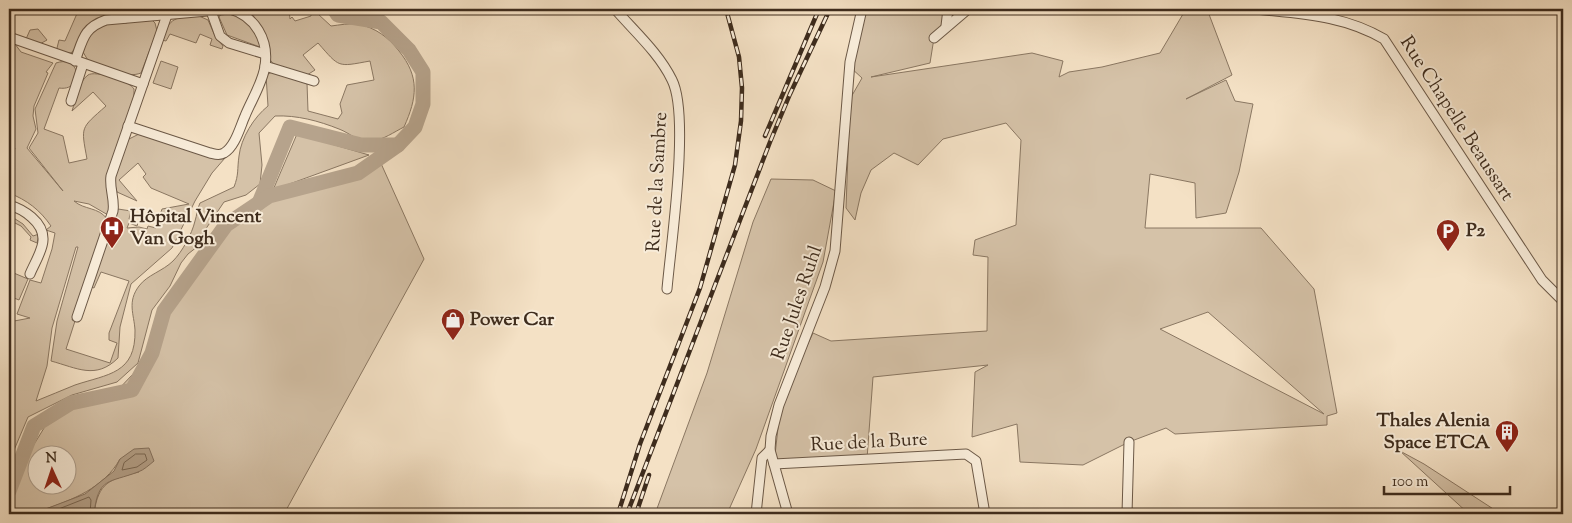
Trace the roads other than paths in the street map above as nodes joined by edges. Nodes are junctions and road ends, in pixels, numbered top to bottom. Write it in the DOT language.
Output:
graph roads {
  1 [pos="128,9"];
  2 [pos="615,9"];
  3 [pos="862,9"];
  4 [pos="948,9"];
  5 [pos="968,9"];
  6 [pos="1255,9"];
  7 [pos="211,11"];
  8 [pos="242,11"];
  9 [pos="167,15"];
  10 [pos="125,18"];
  11 [pos="946,26"];
  12 [pos="9,37"];
  13 [pos="934,38"];
  14 [pos="264,54"];
  15 [pos="79,63"];
  16 [pos="265,66"];
  17 [pos="314,81"];
  18 [pos="143,84"];
  19 [pos="71,101"];
  20 [pos="128,126"];
  21 [pos="9,205"];
  22 [pos="30,274"];
  23 [pos="667,288"];
  24 [pos="1563,301"];
  25 [pos="78,317"];
  26 [pos="1129,442"];
  27 [pos="770,450"];
  28 [pos="774,464"];
  29 [pos="756,514"];
  30 [pos="788,514"];
  31 [pos="985,514"];
  32 [pos="1126,514"];
  1 -- 10 [label="street"];
  2 -- 23 [label="street, Rue de la Sambre"];
  3 -- 27 [label="street, Rue Jules Ruhl"];
  4 -- 11 [label="street"];
  5 -- 11 [label="street"];
  6 -- 24 [label="street, Rue Chapelle Beaussart"];
  7 -- 8 [label="street"];
  7 -- 9 [label="street"];
  7 -- 14 [label="street"];
  8 -- 14 [label="street"];
  9 -- 10 [label="street"];
  9 -- 18 [label="street"];
  10 -- 15 [label="street"];
  11 -- 13 [label="street"];
  12 -- 15 [label="street"];
  14 -- 16 [label="street"];
  15 -- 18 [label="street"];
  15 -- 19 [label="street"];
  16 -- 17 [label="street"];
  16 -- 20 [label="street"];
  18 -- 20 [label="street"];
  20 -- 25 [label="street"];
  21 -- 22 [label="street"];
  26 -- 32 [label="street"];
  27 -- 28 [label="street, Rue Jules Ruhl"];
  27 -- 29 [label="street"];
  28 -- 30 [label="street, Rue Jules Ruhl"];
  28 -- 31 [label="street, Rue de la Bure"];
}
